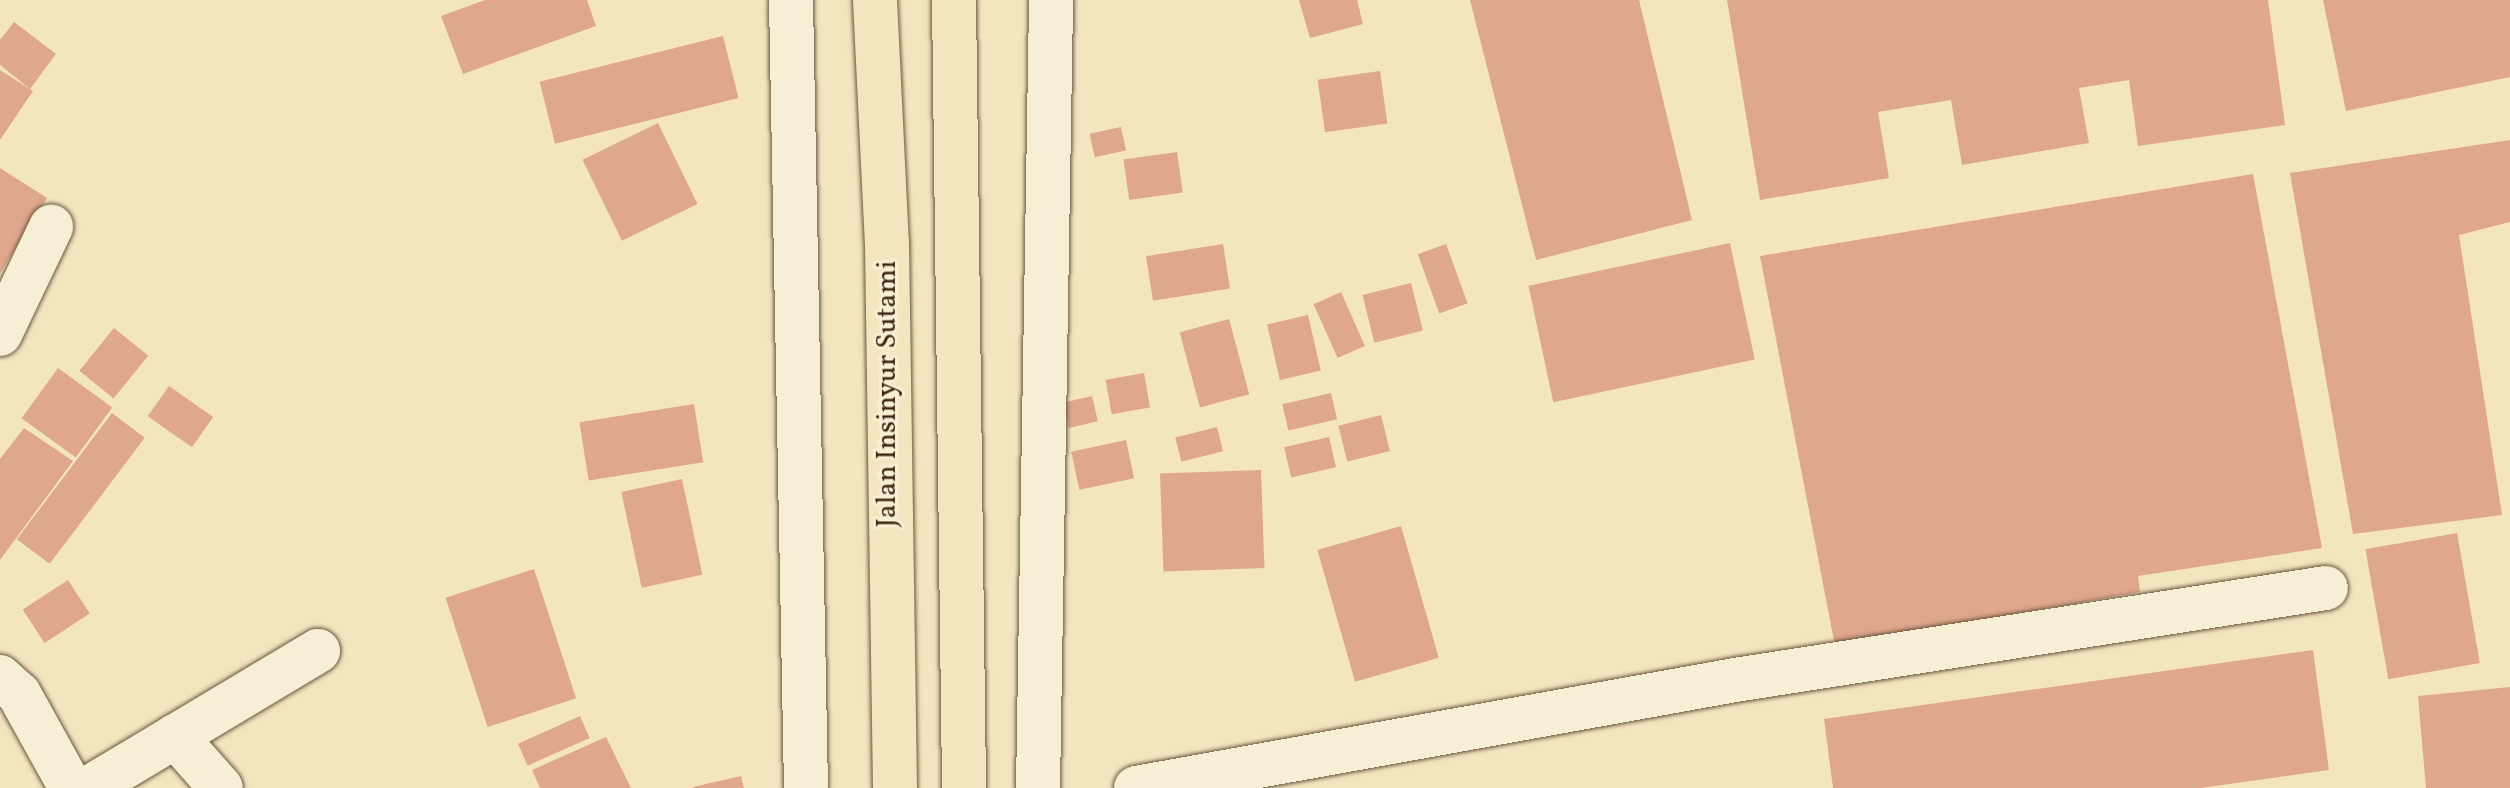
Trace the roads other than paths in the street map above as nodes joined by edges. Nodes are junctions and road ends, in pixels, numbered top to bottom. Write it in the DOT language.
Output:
graph roads {
  1 [pos="791,0"];
  2 [pos="875,0"];
  3 [pos="954,0"];
  4 [pos="1051,0"];
  5 [pos="51,227"];
  6 [pos="0,334"];
  7 [pos="2326,588"];
  8 [pos="318,651"];
  9 [pos="0,677"];
  10 [pos="175,736"];
  11 [pos="71,788"];
  12 [pos="89,788"];
  13 [pos="221,788"];
  14 [pos="806,788"];
  15 [pos="895,788"];
  16 [pos="964,788"];
  17 [pos="1038,788"];
  18 [pos="1136,788"];
  1 -- 14 [label="street"];
  2 -- 15 [label="highway, Jalan Insinyur Sutami"];
  3 -- 16 [label="highway"];
  4 -- 17 [label="street"];
  5 -- 6 [label="street"];
  7 -- 18 [label="street"];
  8 -- 10 [label="street"];
  9 -- 11 [label="street"];
  10 -- 12 [label="street"];
  10 -- 13 [label="street"];
}
